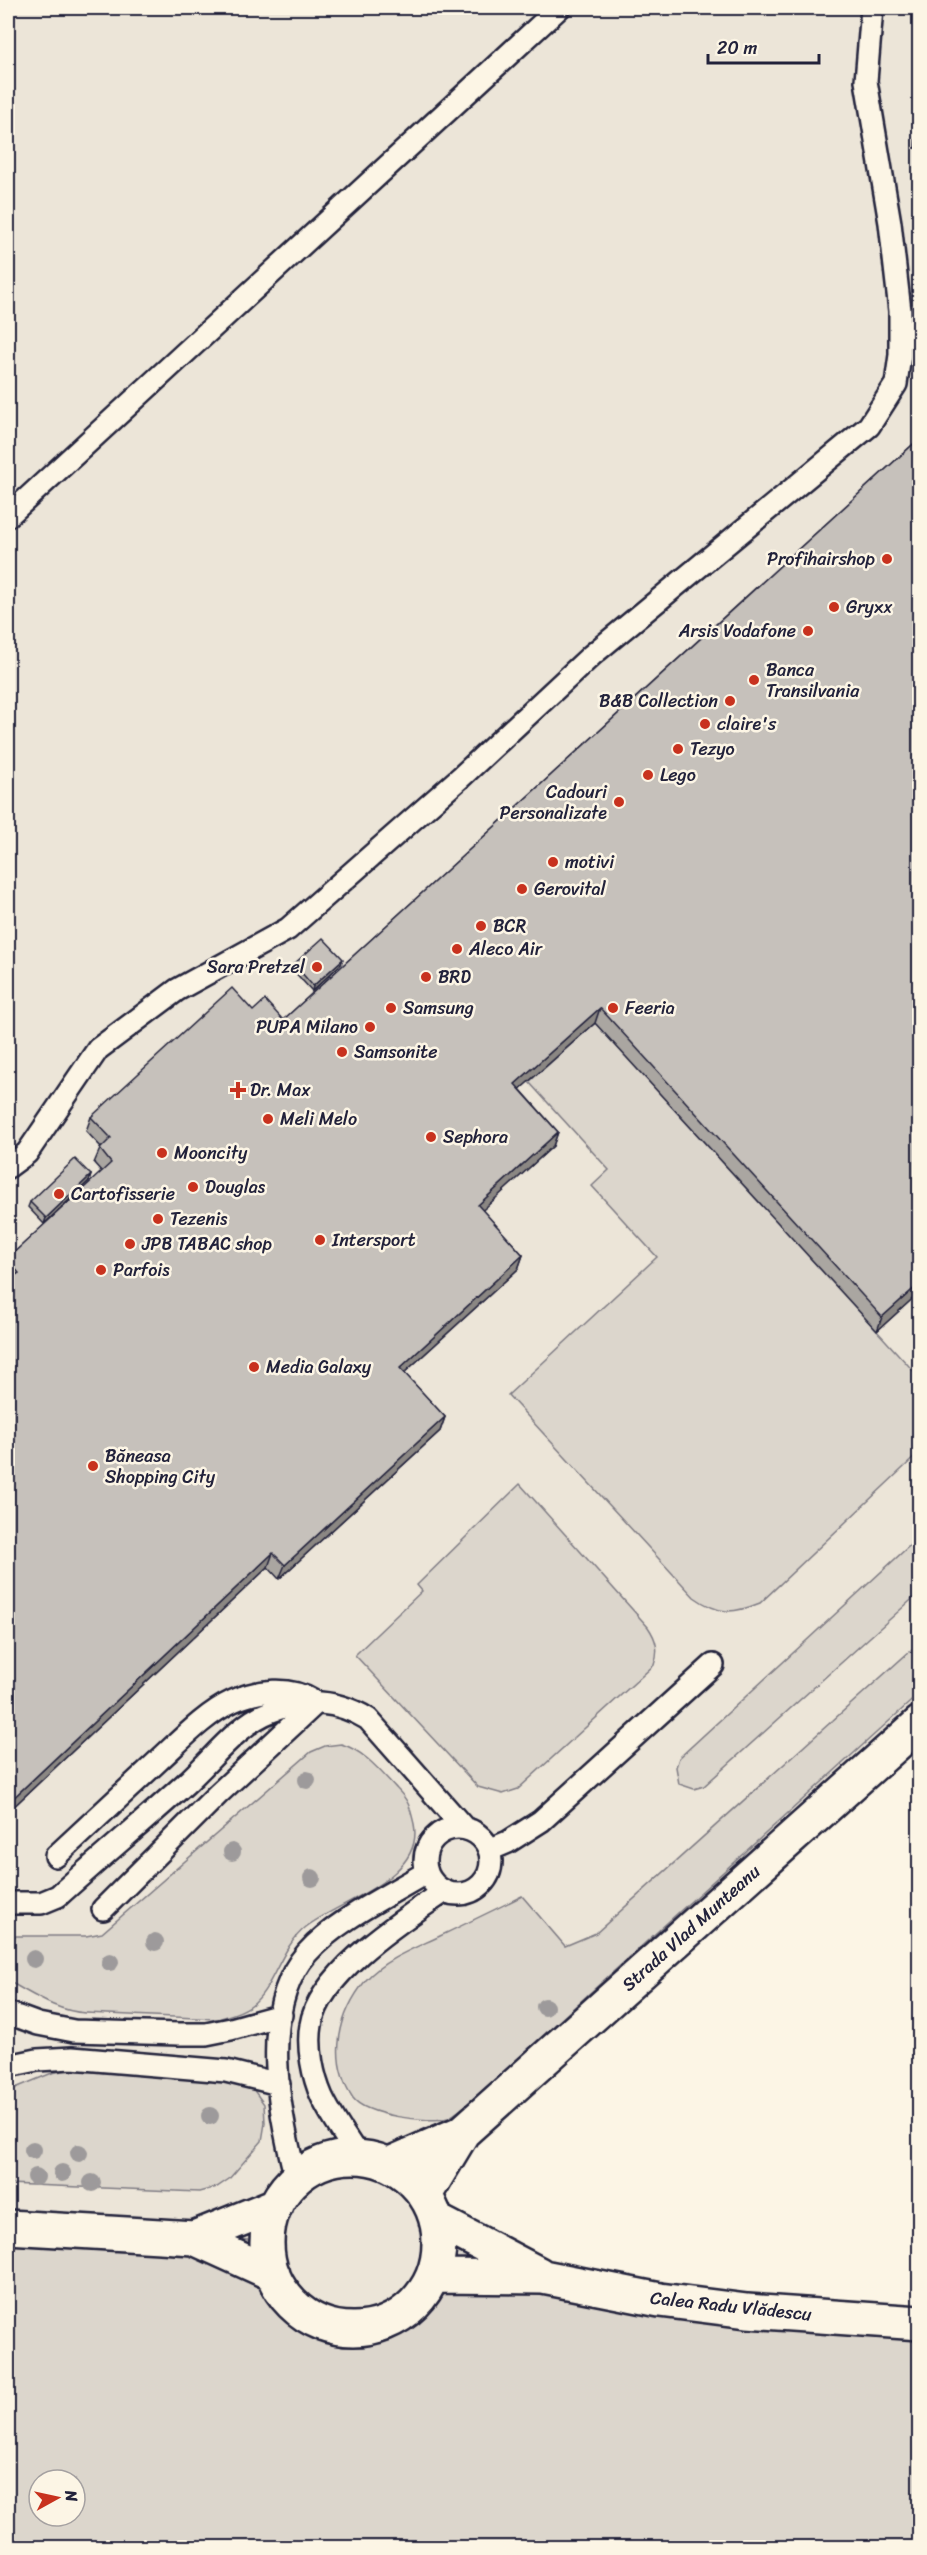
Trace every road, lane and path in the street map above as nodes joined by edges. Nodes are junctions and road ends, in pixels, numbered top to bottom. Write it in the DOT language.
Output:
graph roads {
  1 [pos="559,8"];
  2 [pos="872,8"];
  3 [pos="8,516"];
  4 [pos="8,1167"];
  5 [pos="713,1665"];
  6 [pos="316,1703"];
  7 [pos="920,1723"];
  8 [pos="464,1828"];
  9 [pos="489,1850"];
  10 [pos="56,1856"];
  11 [pos="427,1872"];
  12 [pos="445,1891"];
  13 [pos="8,1903"];
  14 [pos="103,1909"];
  15 [pos="8,2013"];
  16 [pos="281,2015"];
  17 [pos="8,2066"];
  18 [pos="279,2084"];
  19 [pos="463,2132"];
  20 [pos="358,2156"];
  21 [pos="390,2164"];
  22 [pos="296,2178"];
  23 [pos="276,2205"];
  24 [pos="431,2207"];
  25 [pos="8,2227"];
  26 [pos="194,2238"];
  27 [pos="273,2274"];
  28 [pos="433,2276"];
  29 [pos="543,2277"];
  30 [pos="920,2323"];
  1 -- 3 [label="lane"];
  2 -- 4 [label="lane"];
  5 -- 9 [label="lane"];
  6 -- 8 [label="lane"];
  6 -- 10 [label="lane"];
  6 -- 13 [label="lane"];
  6 -- 14 [label="lane"];
  7 -- 19 [label="street, Strada Vlad Munteanu"];
  8 -- 9 [label="lane"];
  8 -- 11 [label="lane"];
  9 -- 12 [label="lane"];
  11 -- 12 [label="lane"];
  11 -- 16 [label="lane"];
  12 -- 20 [label="lane"];
  15 -- 16 [label="lane"];
  16 -- 18 [label="lane"];
  17 -- 18 [label="lane"];
  18 -- 22 [label="lane"];
  19 -- 21 [label="street, Strada Vlad Munteanu"];
  19 -- 24 [label="street, Strada Vlad Munteanu"];
  20 -- 21 [label="street"];
  20 -- 22 [label="street"];
  21 -- 24 [label="street"];
  22 -- 23 [label="street"];
  23 -- 26 [label="street"];
  23 -- 27 [label="street"];
  24 -- 28 [label="street"];
  24 -- 29 [label="street, Calea Radu Vlădescu"];
  25 -- 26 [label="street"];
  26 -- 27 [label="street"];
  27 -- 28 [label="street"];
  28 -- 29 [label="street, Calea Radu Vlădescu"];
  29 -- 30 [label="street, Calea Radu Vlădescu"];
}
